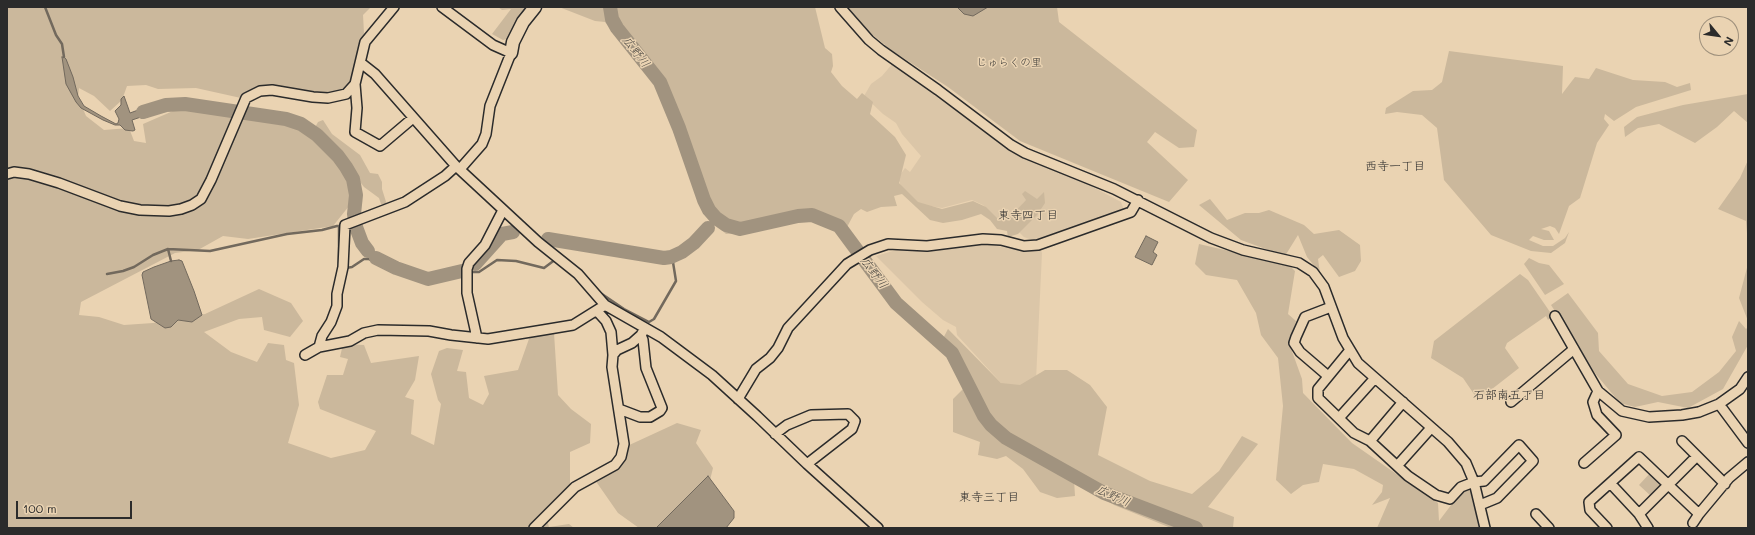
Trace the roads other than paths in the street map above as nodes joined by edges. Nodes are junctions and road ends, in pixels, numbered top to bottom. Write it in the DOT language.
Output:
graph roads {
  1 [pos="394,7"];
  2 [pos="442,7"];
  3 [pos="535,7"];
  4 [pos="840,7"];
  5 [pos="511,53"];
  6 [pos="361,63"];
  7 [pos="355,84"];
  8 [pos="413,118"];
  9 [pos="458,167"];
  10 [pos="7,174"];
  11 [pos="1138,200"];
  12 [pos="503,210"];
  13 [pos="605,305"];
  14 [pos="1331,307"];
  15 [pos="597,311"];
  16 [pos="1555,316"];
  17 [pos="643,332"];
  18 [pos="477,338"];
  19 [pos="319,347"];
  20 [pos="1574,349"];
  21 [pos="1350,350"];
  22 [pos="305,355"];
  23 [pos="612,355"];
  24 [pos="1328,376"];
  25 [pos="1748,376"];
  26 [pos="1375,378"];
  27 [pos="1598,391"];
  28 [pos="738,398"];
  29 [pos="1403,402"];
  30 [pos="1511,402"];
  31 [pos="1719,404"];
  32 [pos="619,409"];
  33 [pos="1339,418"];
  34 [pos="1431,428"];
  35 [pos="775,434"];
  36 [pos="1370,441"];
  37 [pos="1682,441"];
  38 [pos="1748,443"];
  39 [pos="1697,456"];
  40 [pos="1748,462"];
  41 [pos="1584,463"];
  42 [pos="807,464"];
  43 [pos="1397,466"];
  44 [pos="1474,482"];
  45 [pos="1611,484"];
  46 [pos="1725,484"];
  47 [pos="1668,485"];
  48 [pos="1480,505"];
  49 [pos="1536,514"];
  50 [pos="1639,514"];
  51 [pos="1699,514"];
  52 [pos="1693,523"];
  53 [pos="534,528"];
  54 [pos="878,528"];
  55 [pos="1485,528"];
  56 [pos="1549,528"];
  57 [pos="1607,528"];
  58 [pos="1648,528"];
  1 -- 6 [label="street"];
  2 -- 5 [label="street"];
  3 -- 5 [label="main road"];
  4 -- 11 [label="street"];
  5 -- 9 [label="street"];
  6 -- 7 [label="street"];
  6 -- 8 [label="street"];
  7 -- 8 [label="street"];
  7 -- 10 [label="street"];
  8 -- 9 [label="street"];
  9 -- 12 [label="street"];
  9 -- 19 [label="street"];
  11 -- 14 [label="street"];
  11 -- 28 [label="street"];
  12 -- 13 [label="street"];
  12 -- 18 [label="street"];
  13 -- 15 [label="street"];
  13 -- 17 [label="street"];
  14 -- 21 [label="street"];
  14 -- 24 [label="street"];
  15 -- 18 [label="street"];
  15 -- 23 [label="street"];
  16 -- 20 [label="street"];
  17 -- 23 [label="street"];
  17 -- 28 [label="street"];
  17 -- 32 [label="street"];
  18 -- 19 [label="street"];
  19 -- 22 [label="street"];
  20 -- 27 [label="street"];
  20 -- 30 [label="street"];
  21 -- 24 [label="street"];
  21 -- 26 [label="street"];
  23 -- 32 [label="street"];
  24 -- 33 [label="street"];
  25 -- 31 [label="street"];
  26 -- 29 [label="street"];
  26 -- 33 [label="street"];
  27 -- 31 [label="street"];
  27 -- 41 [label="street"];
  28 -- 35 [label="street"];
  29 -- 34 [label="street"];
  29 -- 36 [label="street"];
  31 -- 38 [label="street"];
  32 -- 53 [label="street"];
  33 -- 36 [label="street"];
  34 -- 43 [label="street"];
  34 -- 44 [label="street"];
  35 -- 42 [label="street"];
  35 -- 42 [label="street"];
  36 -- 43 [label="street"];
  37 -- 39 [label="street"];
  39 -- 46 [label="street"];
  39 -- 47 [label="street"];
  40 -- 46 [label="street"];
  42 -- 54 [label="street"];
  43 -- 44 [label="street"];
  44 -- 48 [label="street"];
  44 -- 48 [label="street"];
  45 -- 47 [label="street"];
  45 -- 50 [label="street"];
  45 -- 57 [label="street"];
  46 -- 51 [label="street"];
  47 -- 50 [label="street"];
  47 -- 51 [label="street"];
  48 -- 55 [label="street"];
  49 -- 56 [label="street"];
  50 -- 58 [label="street"];
  51 -- 52 [label="street"];
}
